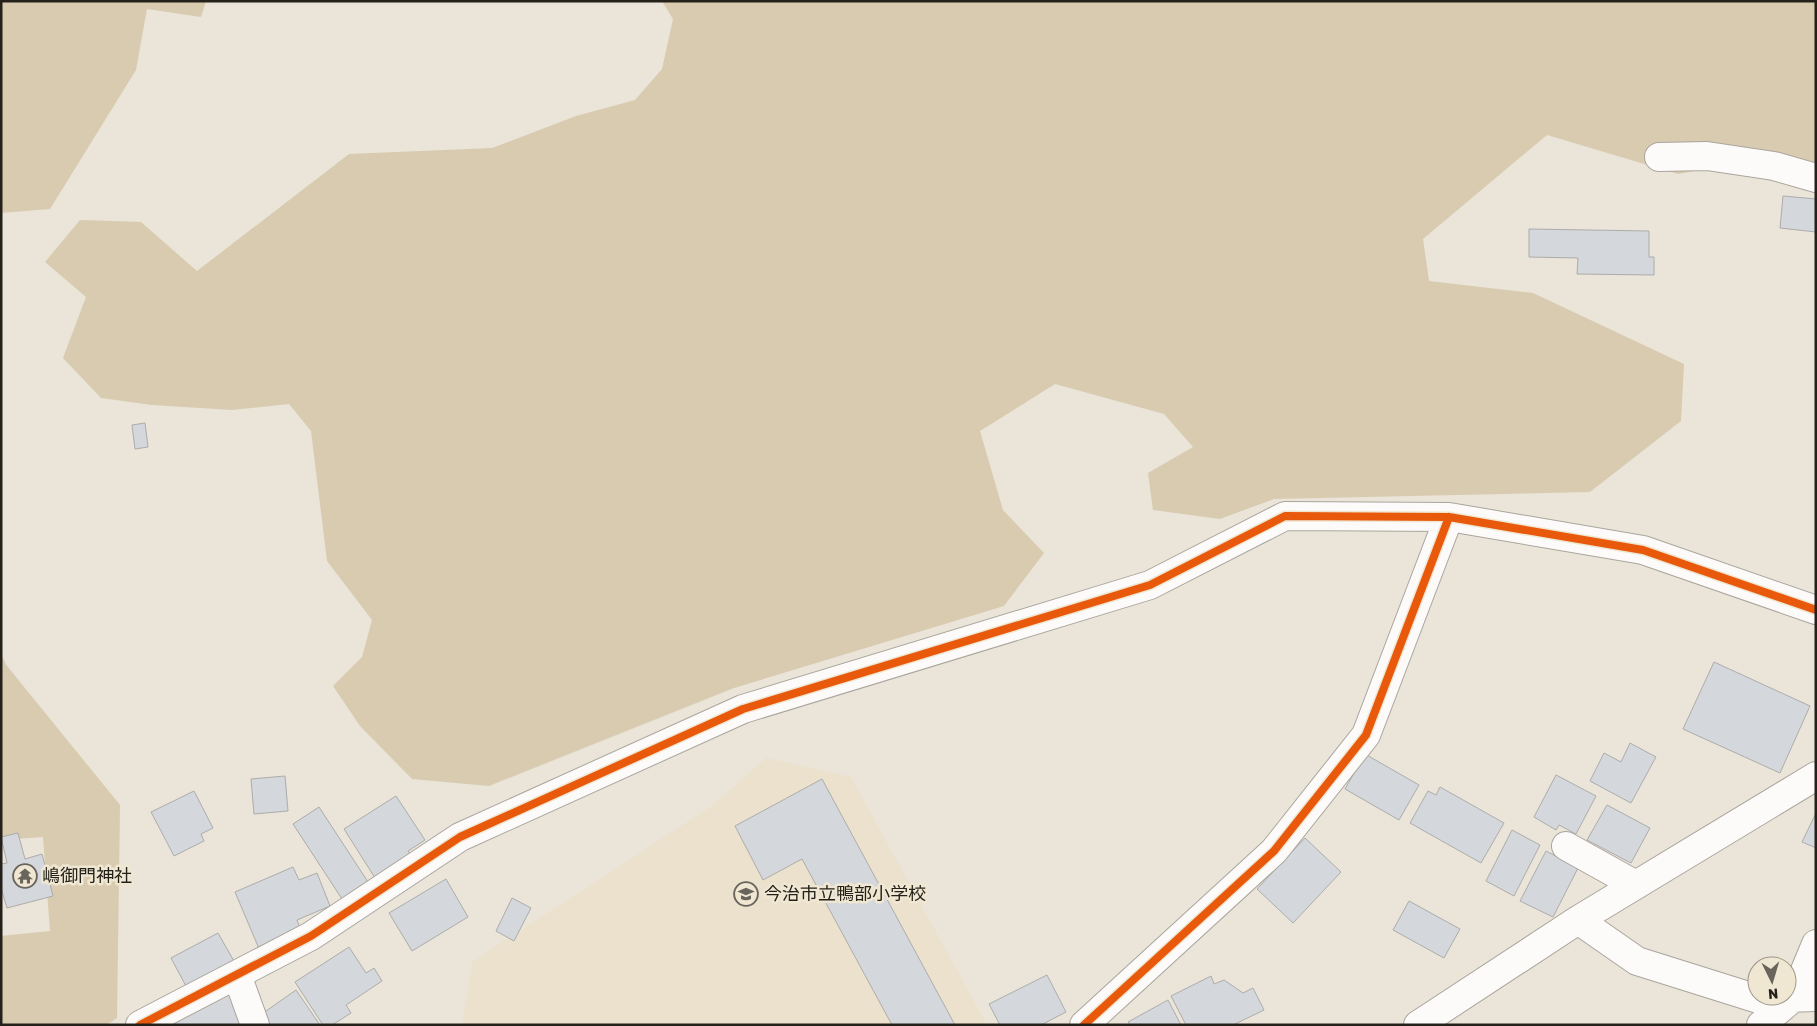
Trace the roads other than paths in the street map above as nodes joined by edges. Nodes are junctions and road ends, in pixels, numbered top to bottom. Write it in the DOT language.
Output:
graph roads {
  1 [pos="1659,157"];
  2 [pos="1816,178"];
  3 [pos="1449,517"];
  4 [pos="1816,610"];
  5 [pos="1816,776"];
  6 [pos="1566,846"];
  7 [pos="1636,885"];
  8 [pos="1578,920"];
  9 [pos="1816,944"];
  10 [pos="237,975"];
  11 [pos="1805,997"];
  12 [pos="140,1025"];
  13 [pos="255,1025"];
  14 [pos="1084,1025"];
  15 [pos="1418,1025"];
  16 [pos="1761,1025"];
  1 -- 2 [label="street"];
  3 -- 4 [label="street"];
  3 -- 10 [label="street"];
  3 -- 14 [label="street"];
  5 -- 7 [label="street"];
  6 -- 7 [label="street"];
  7 -- 8 [label="street"];
  8 -- 11 [label="street"];
  8 -- 15 [label="street"];
  9 -- 11 [label="street"];
  10 -- 12 [label="street"];
  10 -- 13 [label="street"];
  11 -- 16 [label="street"];
}
